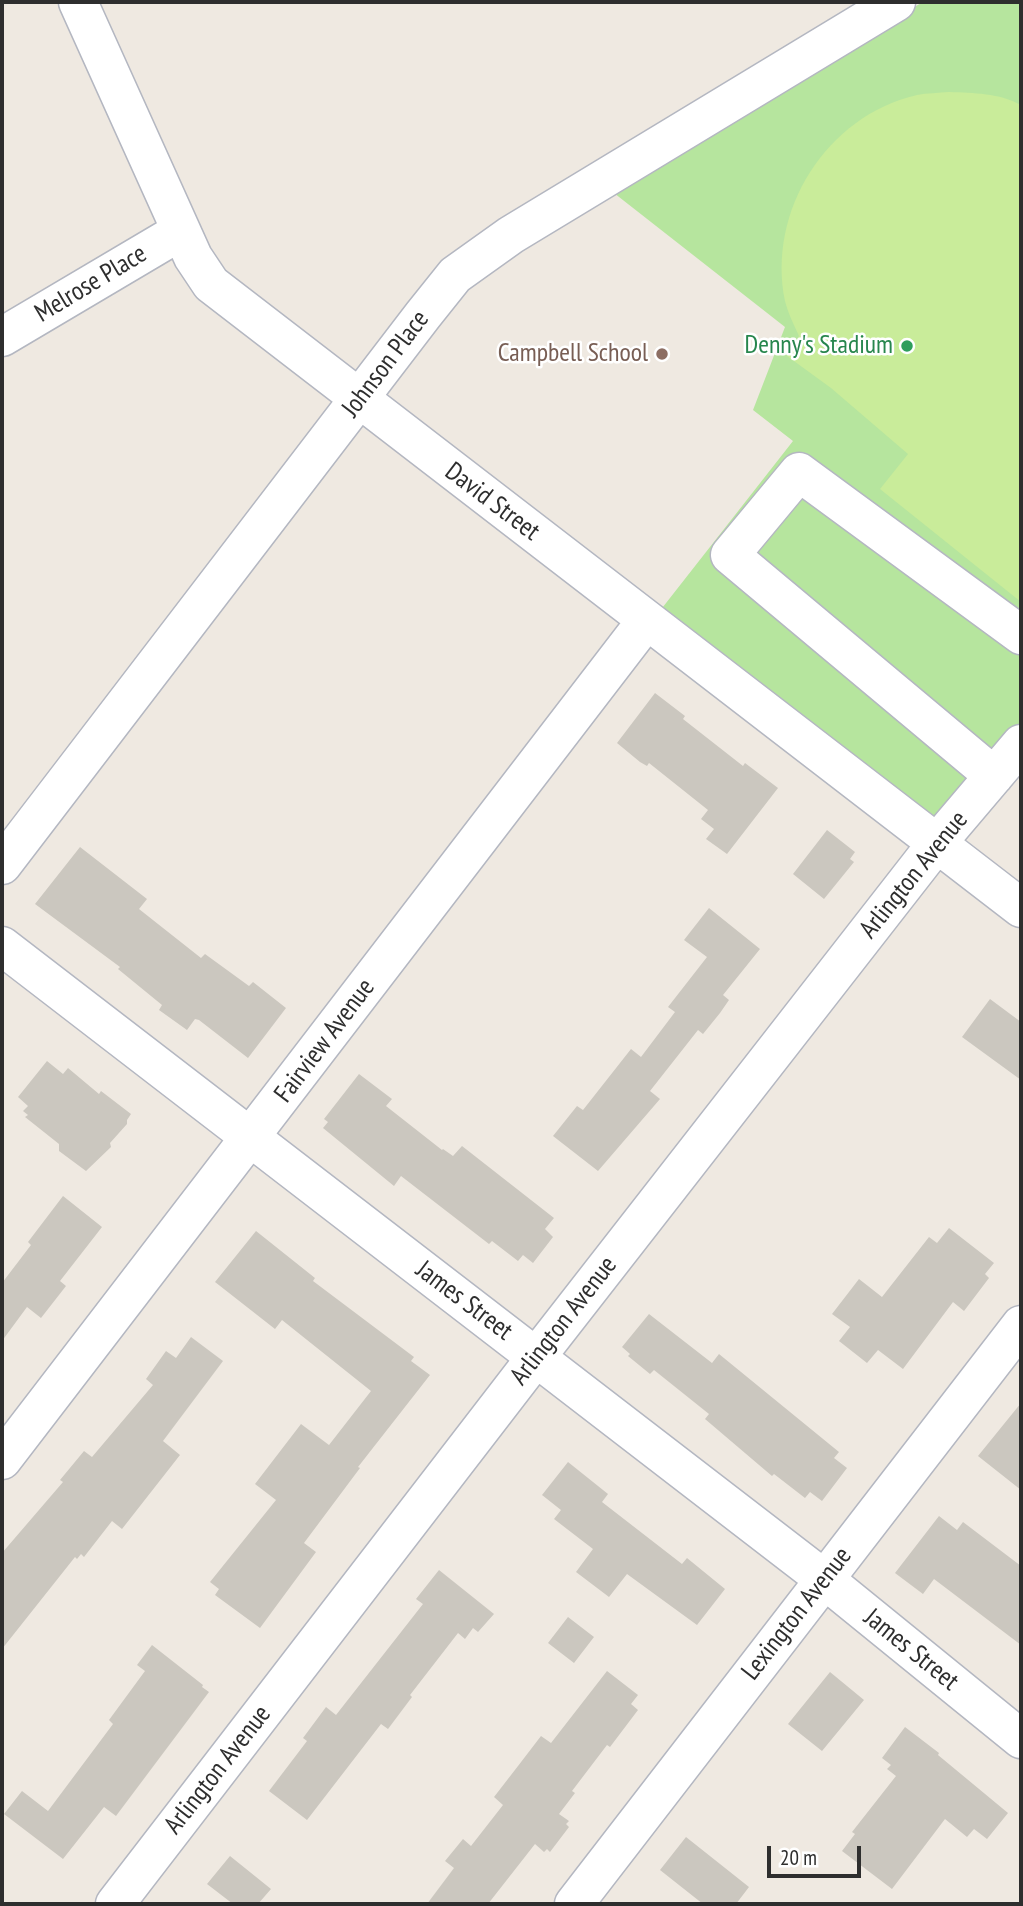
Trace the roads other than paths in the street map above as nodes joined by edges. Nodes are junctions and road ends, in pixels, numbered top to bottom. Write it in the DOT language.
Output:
graph roads {
  1 [pos="78,2"];
  2 [pos="896,2"];
  3 [pos="181,230"];
  4 [pos="2,337"];
  5 [pos="359,400"];
  6 [pos="646,621"];
  7 [pos="1021,635"];
  8 [pos="1021,744"];
  9 [pos="994,776"];
  10 [pos="937,843"];
  11 [pos="2,865"];
  12 [pos="1021,908"];
  13 [pos="2,946"];
  14 [pos="251,1138"];
  15 [pos="1021,1325"];
  16 [pos="537,1356"];
  17 [pos="2,1460"];
  18 [pos="824,1579"];
  19 [pos="1021,1739"];
  20 [pos="115,1904"];
  21 [pos="574,1904"];
  1 -- 3 [label="street, David Street"];
  2 -- 5 [label="street, Johnson Place"];
  3 -- 4 [label="street, Melrose Place"];
  3 -- 5 [label="street, David Street"];
  5 -- 6 [label="street, David Street"];
  5 -- 11 [label="street, Johnson Place"];
  6 -- 10 [label="street, David Street"];
  6 -- 14 [label="street, Fairview Avenue"];
  7 -- 9 [label="street"];
  8 -- 9 [label="street, Arlington Avenue"];
  9 -- 10 [label="street, Arlington Avenue"];
  10 -- 12 [label="street, David Street"];
  10 -- 16 [label="street, Arlington Avenue"];
  13 -- 14 [label="street, James Street"];
  14 -- 16 [label="street, James Street"];
  14 -- 17 [label="street, Fairview Avenue"];
  15 -- 18 [label="street, Lexington Avenue"];
  16 -- 18 [label="street, James Street"];
  16 -- 20 [label="street, Arlington Avenue"];
  18 -- 19 [label="street, James Street"];
  18 -- 21 [label="street, Lexington Avenue"];
}
